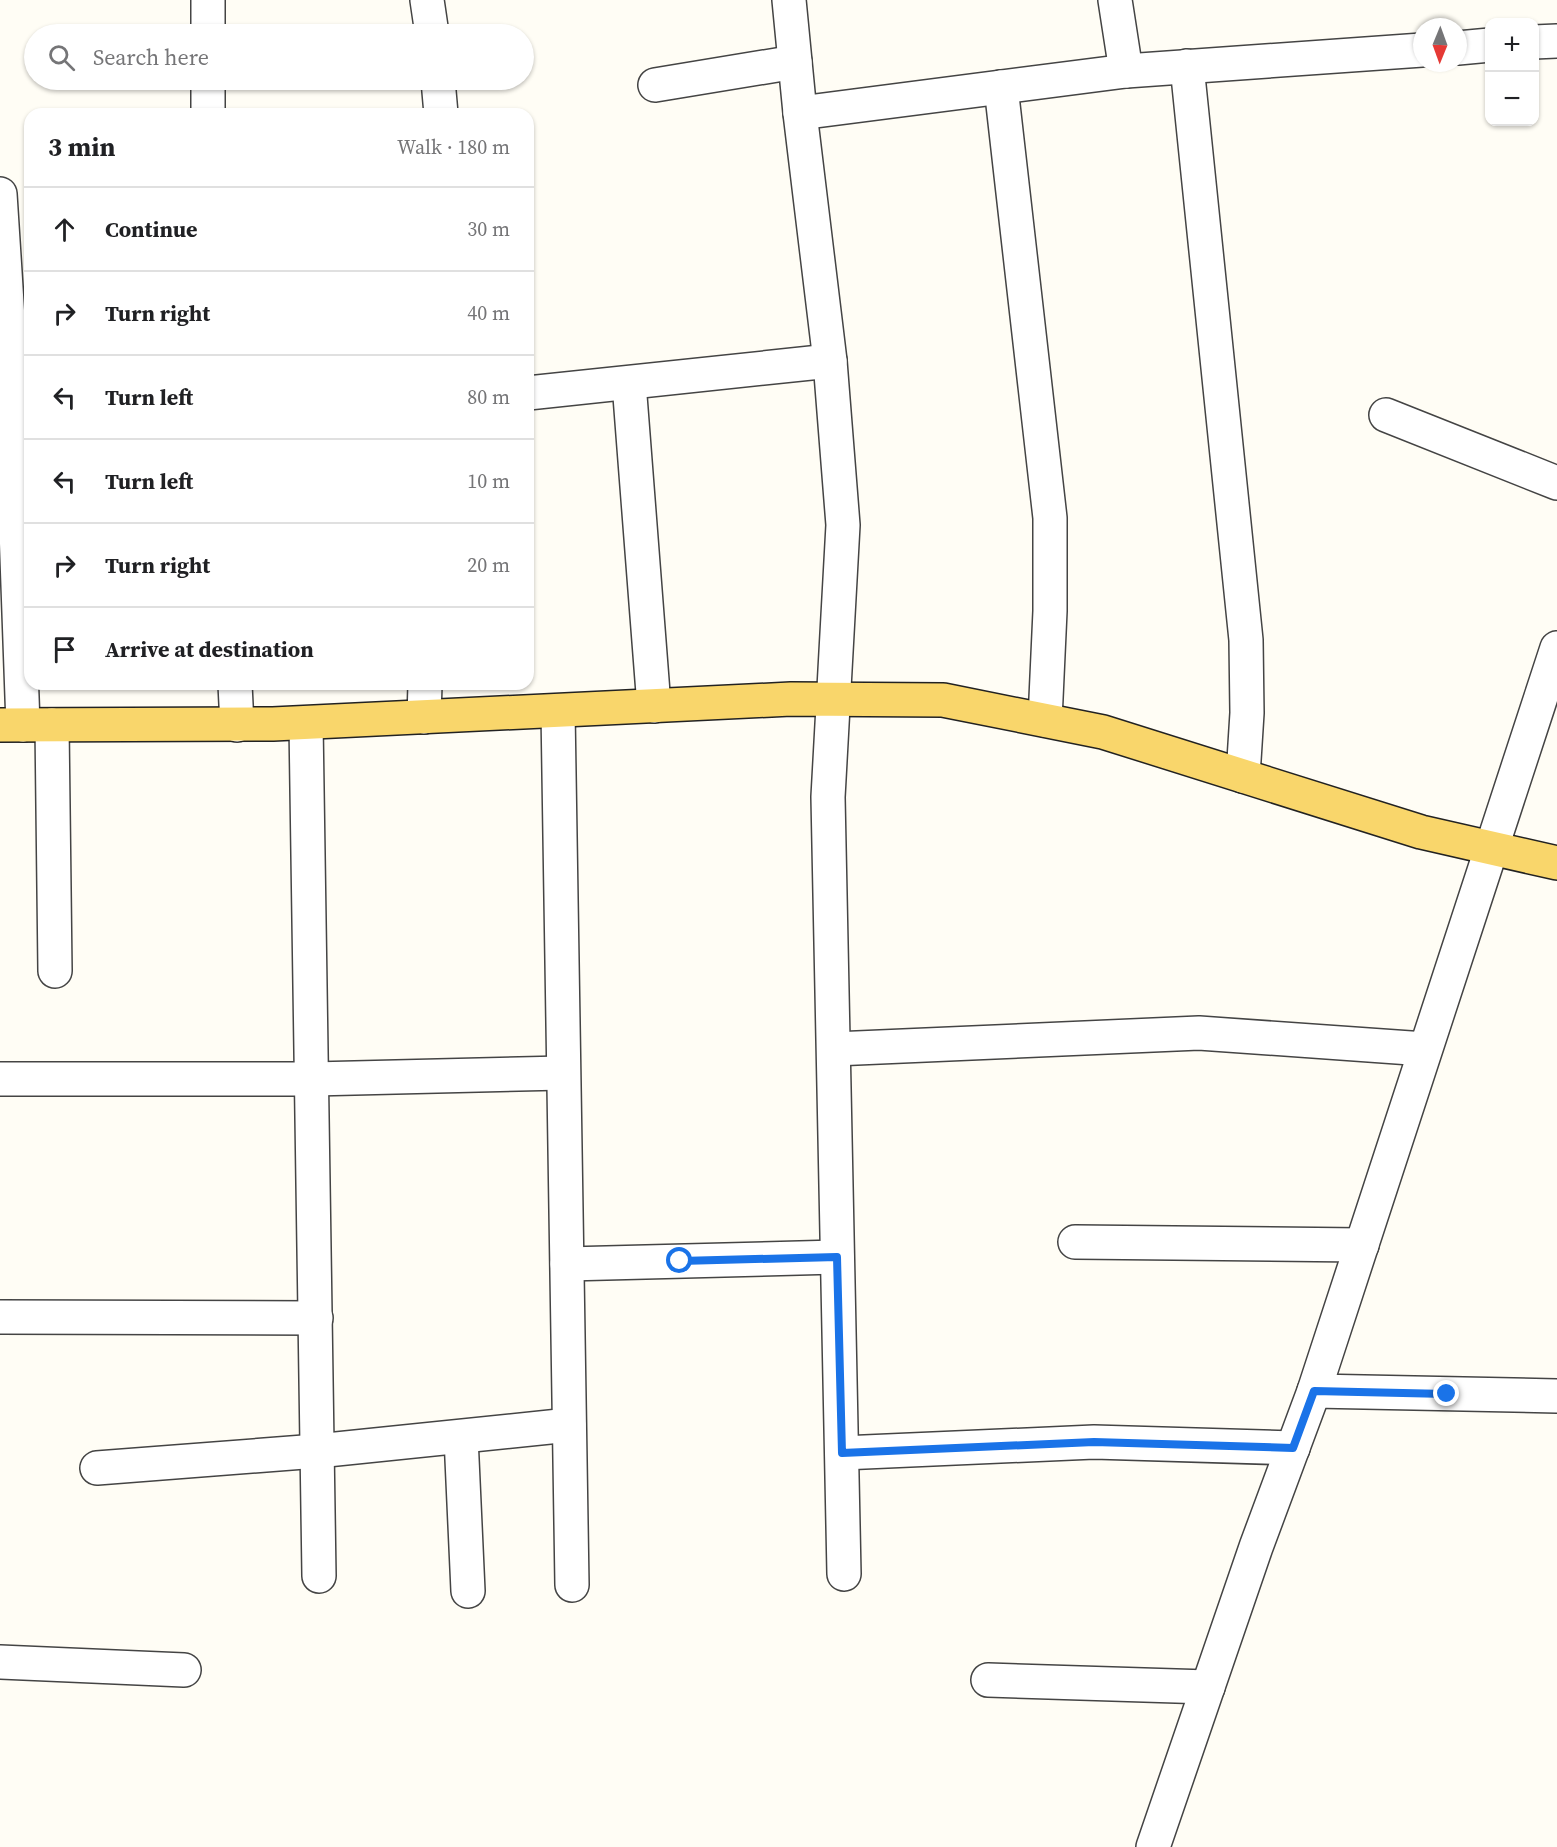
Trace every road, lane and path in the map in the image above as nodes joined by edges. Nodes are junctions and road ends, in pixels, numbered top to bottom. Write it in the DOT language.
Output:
graph roads {
  1 [pos="208,0"];
  2 [pos="427,0"];
  3 [pos="789,0"];
  4 [pos="1116,0"];
  5 [pos="208,24"];
  6 [pos="431,24"];
  7 [pos="1557,41"];
  8 [pos="1539,42"];
  9 [pos="1485,45"];
  10 [pos="1467,47"];
  11 [pos="1413,51"];
  12 [pos="795,62"];
  13 [pos="1187,66"];
  14 [pos="1126,71"];
  15 [pos="655,85"];
  16 [pos="1001,87"];
  17 [pos="208,90"];
  18 [pos="439,90"];
  19 [pos="208,108"];
  20 [pos="440,108"];
  21 [pos="800,113"];
  22 [pos="0,194"];
  23 [pos="12,250"];
  24 [pos="830,361"];
  25 [pos="629,382"];
  26 [pos="534,392"];
  27 [pos="1386,415"];
  28 [pos="1557,483"];
  29 [pos="1557,648"];
  30 [pos="24,688"];
  31 [pos="24,690"];
  32 [pos="235,690"];
  33 [pos="425,690"];
  34 [pos="1550,690"];
  35 [pos="835,699"];
  36 [pos="654,706"];
  37 [pos="558,711"];
  38 [pos="424,717"];
  39 [pos="1045,720"];
  40 [pos="306,723"];
  41 [pos="25,725"];
  42 [pos="237,725"];
  43 [pos="1243,776"];
  44 [pos="1492,848"];
  45 [pos="1557,863"];
  46 [pos="55,971"];
  47 [pos="834,1049"];
  48 [pos="1425,1049"];
  49 [pos="563,1073"];
  50 [pos="313,1079"];
  51 [pos="0,1080"];
  52 [pos="1075,1242"];
  53 [pos="1362,1245"];
  54 [pos="837,1257"];
  55 [pos="567,1264"];
  56 [pos="0,1317"];
  57 [pos="316,1318"];
  58 [pos="1314,1391"];
  59 [pos="1557,1396"];
  60 [pos="569,1425"];
  61 [pos="460,1437"];
  62 [pos="1293,1448"];
  63 [pos="317,1452"];
  64 [pos="842,1453"];
  65 [pos="97,1467"];
  66 [pos="844,1574"];
  67 [pos="319,1576"];
  68 [pos="572,1585"];
  69 [pos="468,1591"];
  70 [pos="0,1662"];
  71 [pos="184,1670"];
  72 [pos="988,1680"];
  73 [pos="1208,1687"];
  74 [pos="1153,1847"];
  1 -- 5 [label="street"];
  2 -- 6 [label="street"];
  3 -- 12 [label="street"];
  4 -- 14 [label="street"];
  7 -- 8 [label="street"];
  9 -- 10 [label="street"];
  11 -- 13 [label="street"];
  12 -- 15 [label="street"];
  12 -- 21 [label="street"];
  13 -- 14 [label="street"];
  13 -- 43 [label="street"];
  14 -- 16 [label="street"];
  16 -- 21 [label="street"];
  16 -- 39 [label="street"];
  17 -- 19 [label="street"];
  18 -- 20 [label="street"];
  21 -- 24 [label="street"];
  22 -- 23 [label="street"];
  23 -- 30 [label="street"];
  24 -- 25 [label="street"];
  24 -- 35 [label="street"];
  25 -- 26 [label="street"];
  25 -- 36 [label="street"];
  27 -- 28 [label="street"];
  29 -- 34 [label="street"];
  31 -- 41 [label="street"];
  32 -- 42 [label="street"];
  33 -- 38 [label="street"];
  34 -- 44 [label="street"];
  35 -- 36 [label="main road"];
  35 -- 39 [label="main road"];
  35 -- 47 [label="street"];
  36 -- 37 [label="main road"];
  37 -- 38 [label="main road"];
  37 -- 49 [label="street"];
  38 -- 40 [label="main road"];
  39 -- 43 [label="main road"];
  40 -- 42 [label="main road"];
  40 -- 50 [label="street"];
  41 -- 42 [label="main road"];
  41 -- 46 [label="street"];
  43 -- 44 [label="main road"];
  44 -- 45 [label="main road"];
  44 -- 48 [label="street"];
  47 -- 48 [label="street"];
  47 -- 54 [label="street"];
  48 -- 53 [label="street"];
  49 -- 50 [label="street"];
  49 -- 55 [label="street"];
  50 -- 51 [label="street"];
  50 -- 57 [label="street"];
  52 -- 53 [label="street"];
  53 -- 58 [label="street"];
  54 -- 55 [label="street"];
  54 -- 64 [label="street"];
  55 -- 60 [label="street"];
  56 -- 57 [label="street"];
  57 -- 63 [label="street"];
  58 -- 59 [label="street"];
  58 -- 62 [label="street"];
  60 -- 61 [label="street"];
  60 -- 68 [label="street"];
  61 -- 63 [label="street"];
  61 -- 69 [label="street"];
  62 -- 64 [label="street"];
  62 -- 73 [label="street"];
  63 -- 65 [label="street"];
  63 -- 67 [label="street"];
  64 -- 66 [label="street"];
  70 -- 71 [label="street"];
  72 -- 73 [label="street"];
  73 -- 74 [label="street"];
}
